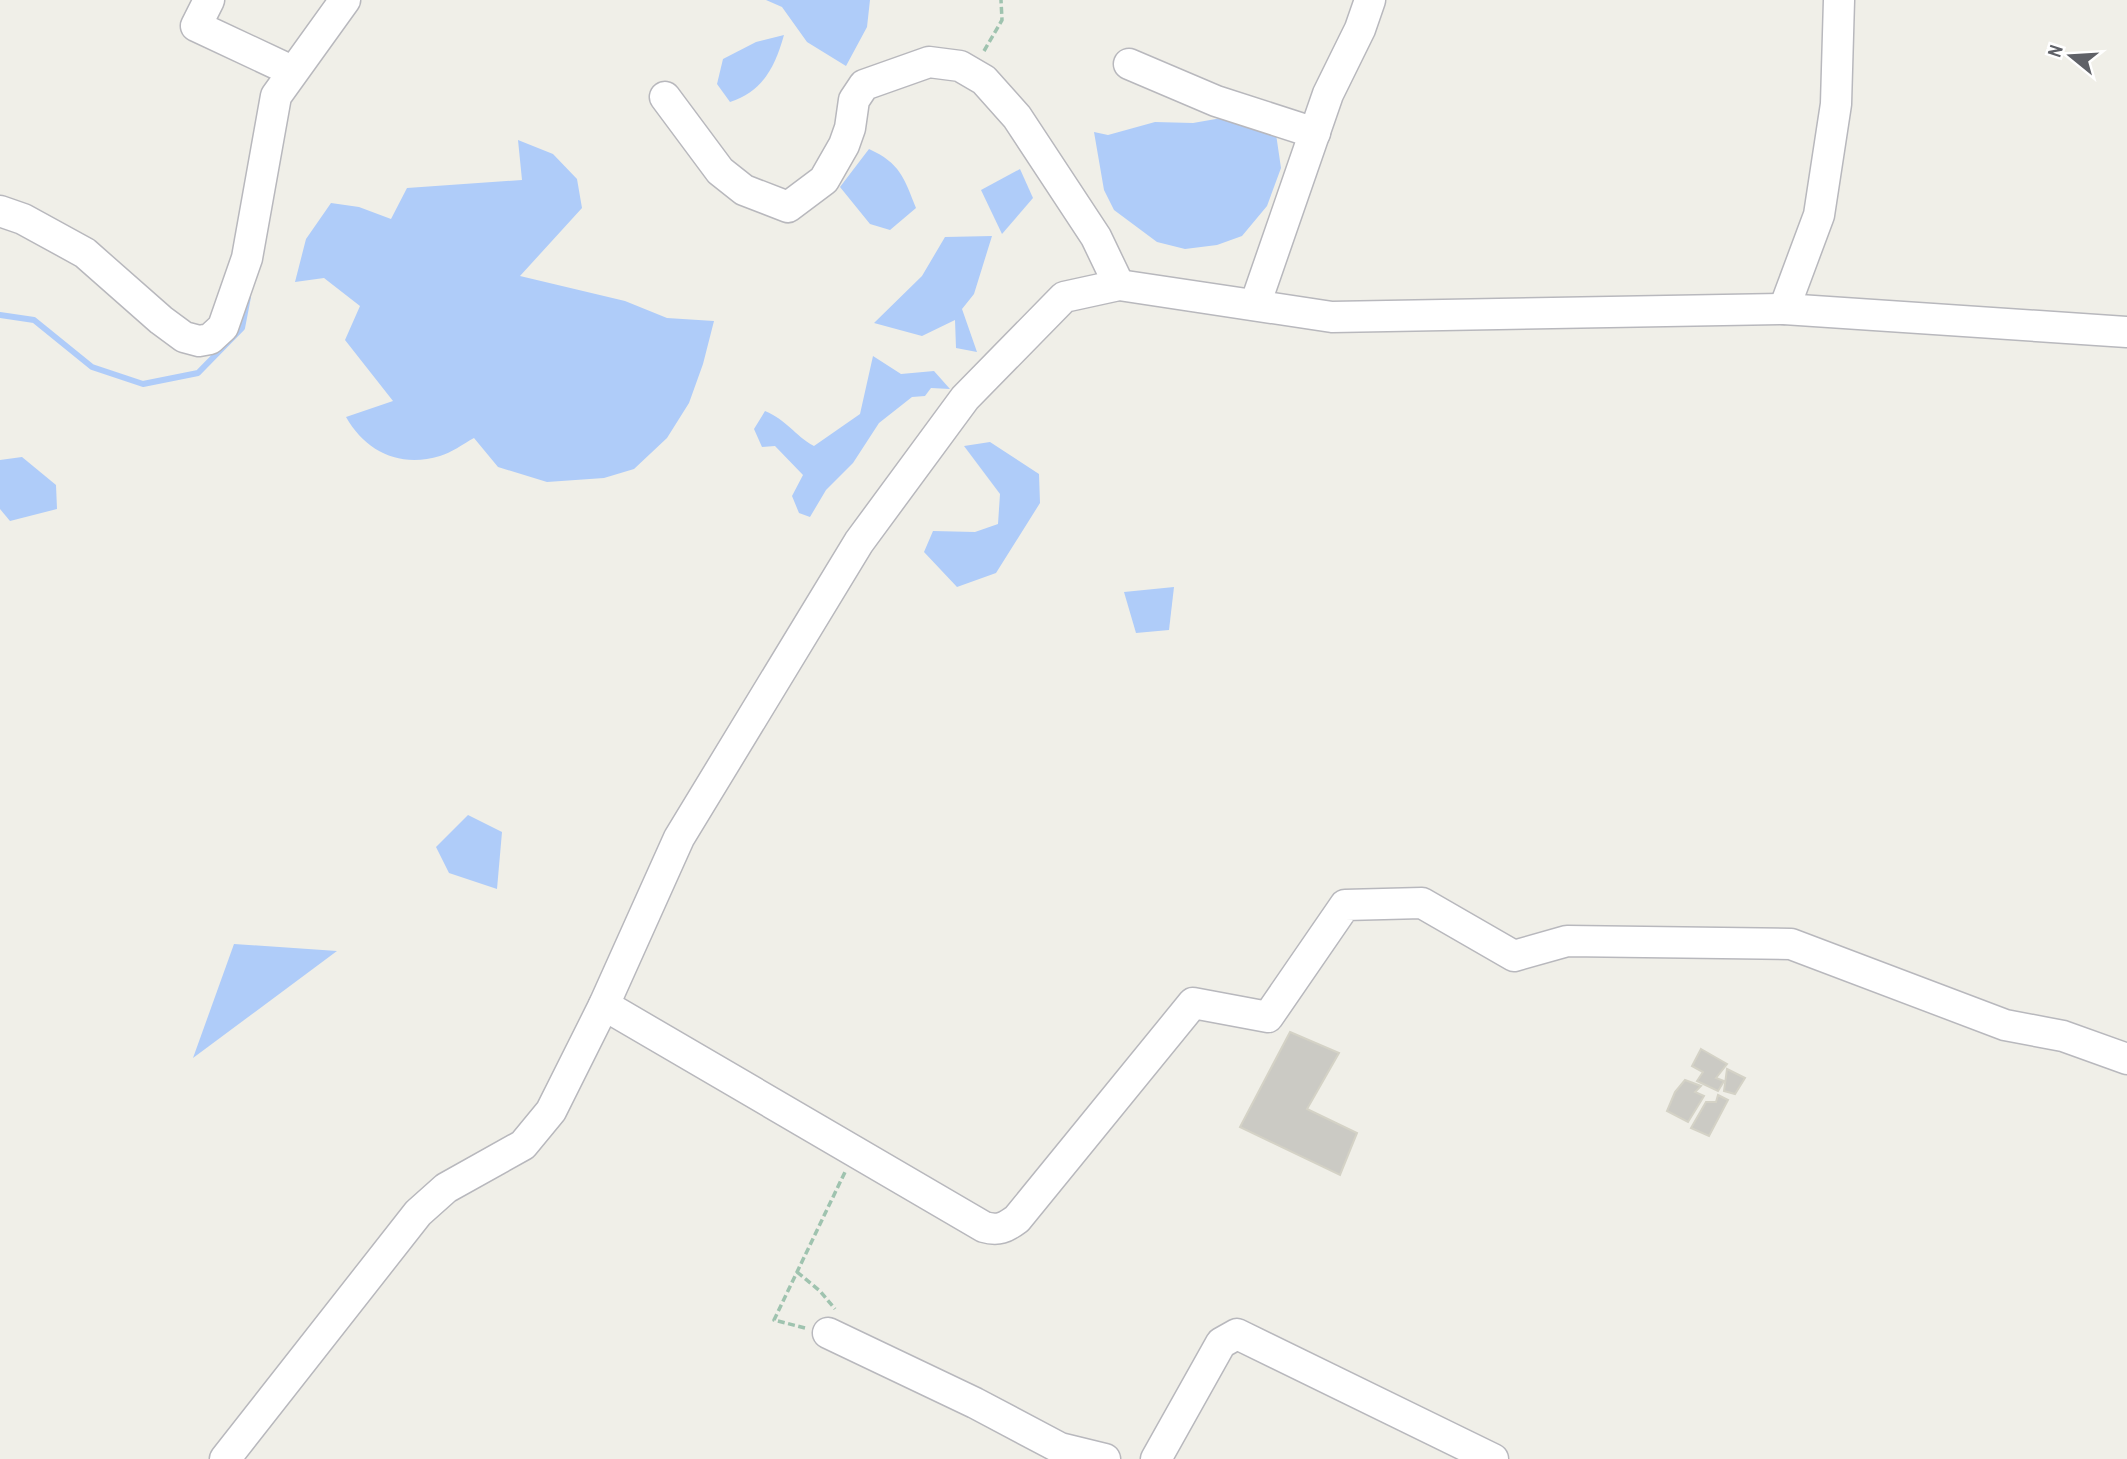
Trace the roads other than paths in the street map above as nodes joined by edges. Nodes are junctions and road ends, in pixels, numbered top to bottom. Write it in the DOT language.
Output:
graph roads {
  1 [pos="209,0"];
  2 [pos="345,0"];
  3 [pos="1370,0"];
  4 [pos="1839,0"];
  5 [pos="1129,64"];
  6 [pos="292,71"];
  7 [pos="665,97"];
  8 [pos="1315,133"];
  9 [pos="0,200"];
  10 [pos="12,215"];
  11 [pos="1119,285"];
  12 [pos="1255,306"];
  13 [pos="1784,309"];
  14 [pos="2127,332"];
  15 [pos="604,1005"];
  16 [pos="2127,1059"];
  17 [pos="828,1333"];
  18 [pos="225,1459"];
  19 [pos="1105,1459"];
  20 [pos="1156,1459"];
  21 [pos="1493,1459"];
  1 -- 6 [label="street"];
  2 -- 6 [label="street"];
  3 -- 8 [label="street"];
  4 -- 13 [label="street"];
  5 -- 8 [label="street"];
  6 -- 10 [label="street"];
  7 -- 11 [label="street"];
  8 -- 12 [label="street"];
  9 -- 10 [label="street"];
  11 -- 12 [label="street"];
  11 -- 15 [label="street"];
  12 -- 13 [label="street"];
  13 -- 14 [label="street"];
  15 -- 16 [label="street"];
  15 -- 18 [label="street"];
  17 -- 19 [label="street"];
  20 -- 21 [label="street"];
}
